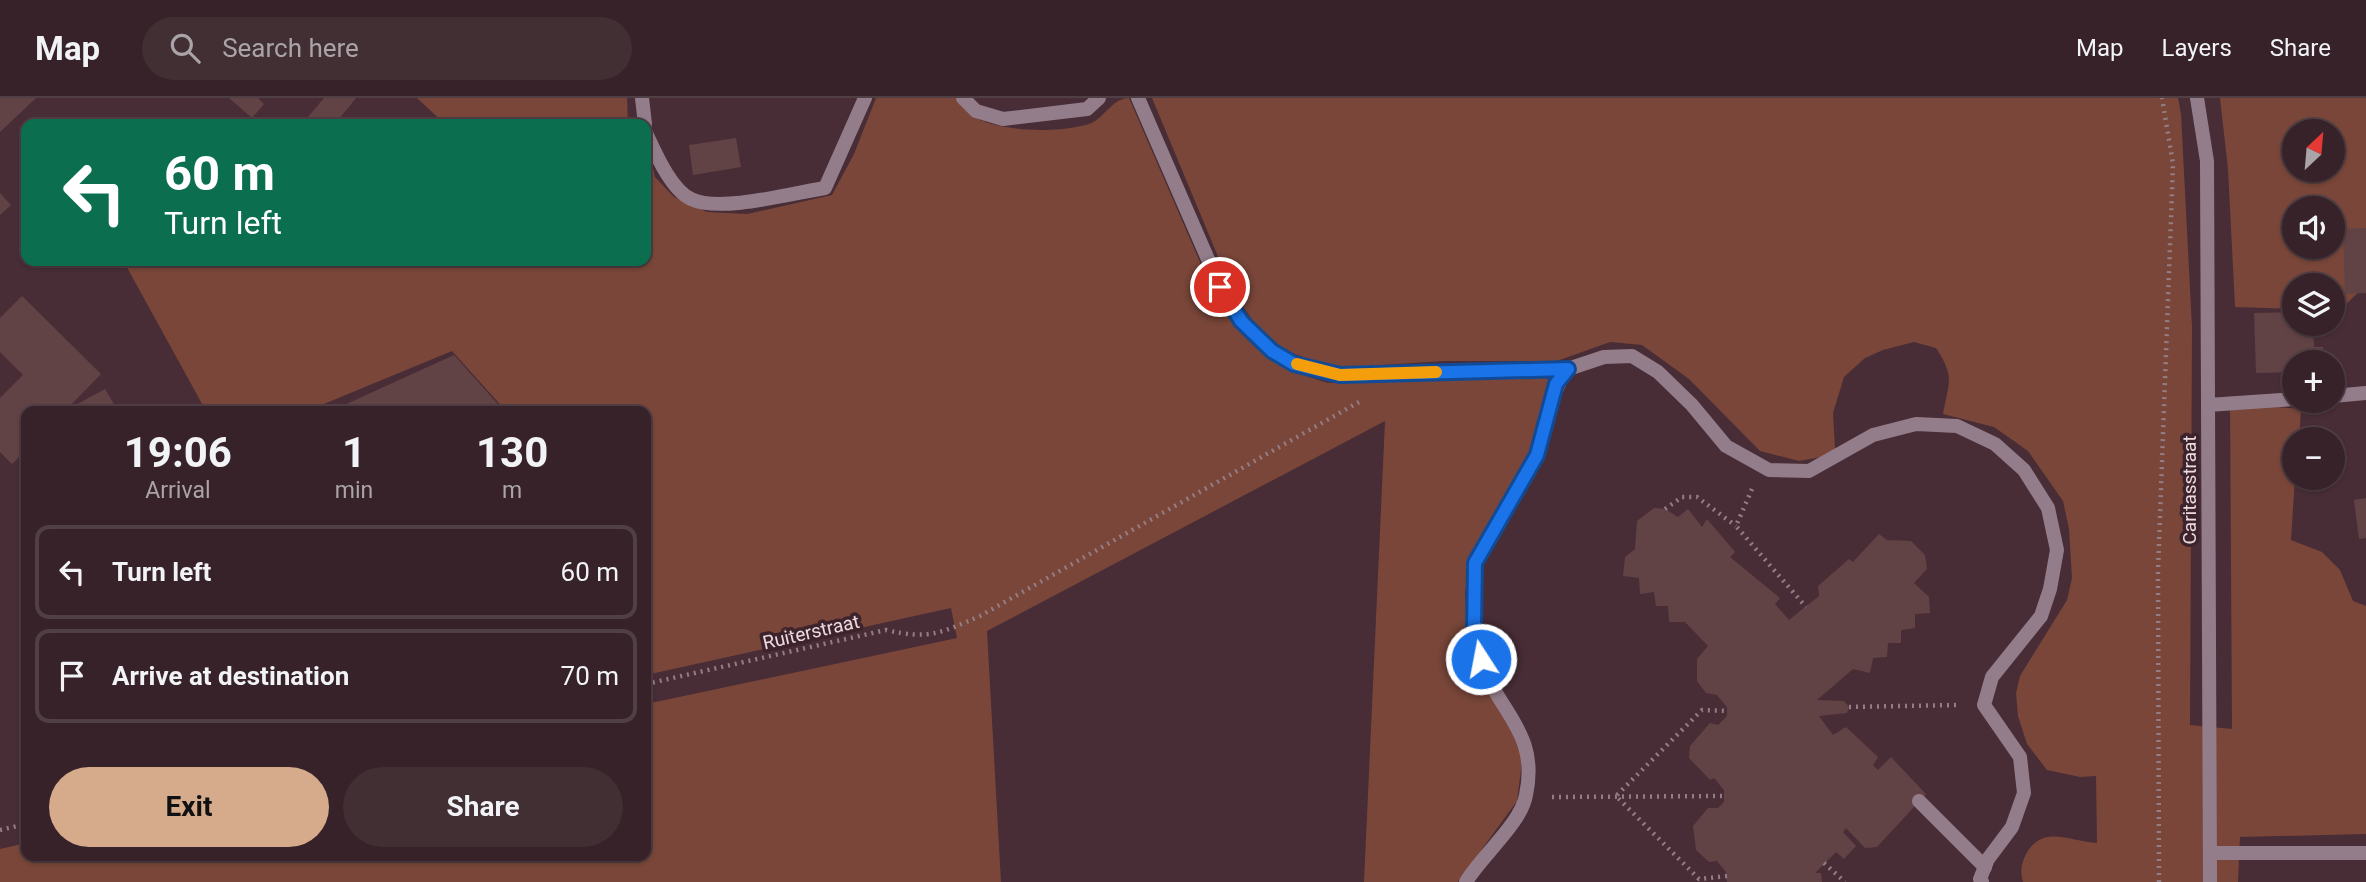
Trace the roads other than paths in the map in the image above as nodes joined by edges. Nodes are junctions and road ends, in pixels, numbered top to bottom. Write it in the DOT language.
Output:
graph roads {
  1 [pos="642,98"];
  2 [pos="865,98"];
  3 [pos="963,98"];
  4 [pos="1099,98"];
  5 [pos="1138,98"];
  6 [pos="2197,98"];
  7 [pos="644,119"];
  8 [pos="651,144"];
  9 [pos="1568,369"];
  10 [pos="2366,393"];
  11 [pos="2345,395"];
  12 [pos="2282,399"];
  13 [pos="2208,405"];
  14 [pos="1919,801"];
  15 [pos="2210,853"];
  16 [pos="2366,853"];
  17 [pos="1985,867"];
  18 [pos="1466,882"];
  19 [pos="1982,882"];
  20 [pos="2210,882"];
  1 -- 7 [label="street"];
  2 -- 8 [label="street"];
  3 -- 4 [label="street"];
  5 -- 9 [label="street"];
  6 -- 13 [label="street, Caritasstraat"];
  9 -- 17 [label="street"];
  9 -- 18 [label="street"];
  10 -- 11 [label="street"];
  12 -- 13 [label="street"];
  13 -- 15 [label="street, Caritasstraat"];
  14 -- 17 [label="street"];
  15 -- 16 [label="street"];
  15 -- 20 [label="street, Caritasstraat"];
  17 -- 19 [label="street"];
}
